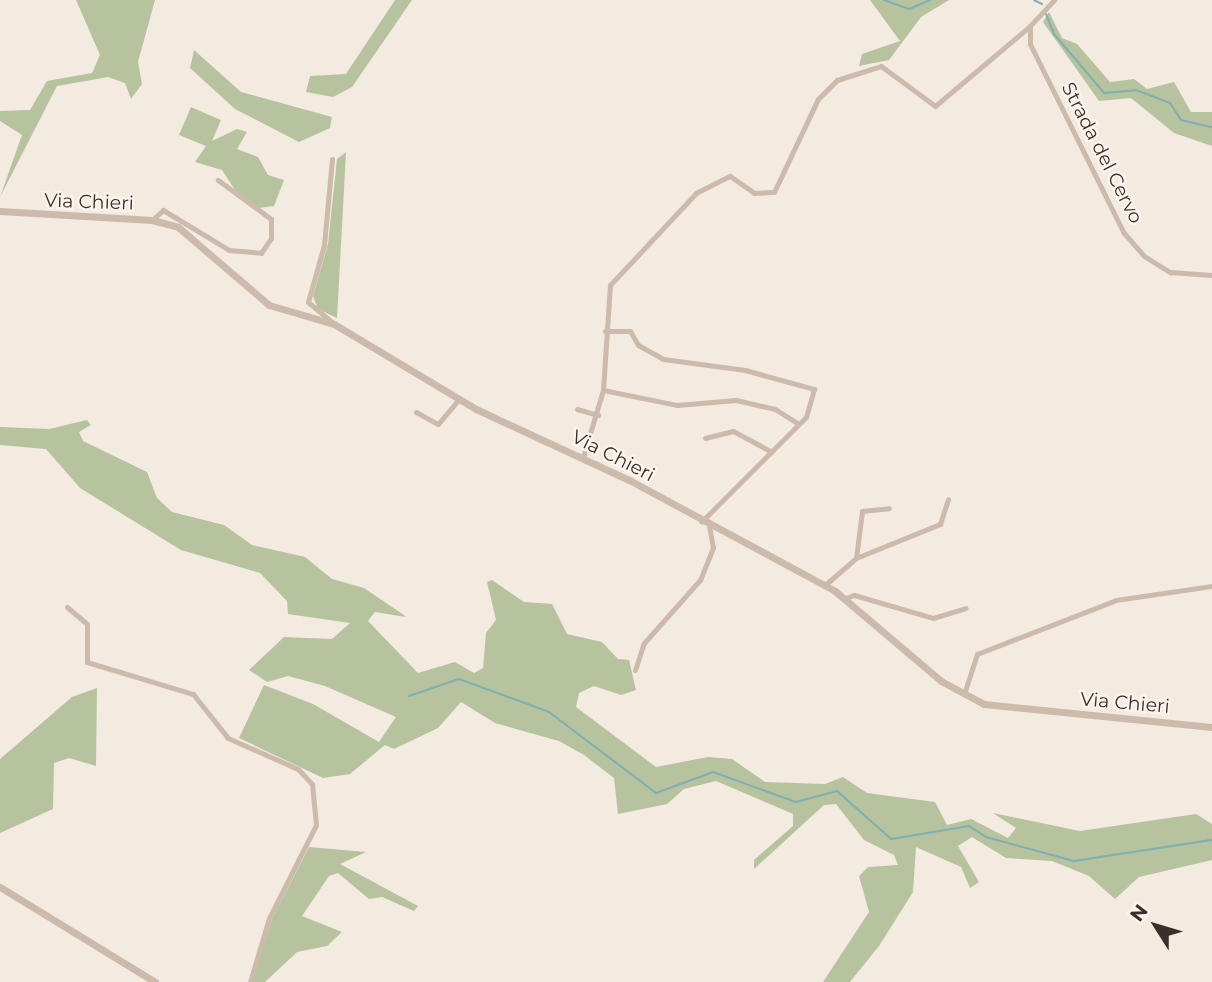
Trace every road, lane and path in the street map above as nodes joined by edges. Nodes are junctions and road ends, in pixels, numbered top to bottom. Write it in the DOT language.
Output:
graph roads {
  1 [pos="1055,0"];
  2 [pos="1030,26"];
  3 [pos="332,159"];
  4 [pos="218,180"];
  5 [pos="0,211"];
  6 [pos="152,220"];
  7 [pos="1212,275"];
  8 [pos="334,324"];
  9 [pos="605,331"];
  10 [pos="603,390"];
  11 [pos="459,399"];
  12 [pos="577,410"];
  13 [pos="416,412"];
  14 [pos="598,415"];
  15 [pos="797,423"];
  16 [pos="705,438"];
  17 [pos="772,452"];
  18 [pos="583,457"];
  19 [pos="948,499"];
  20 [pos="889,508"];
  21 [pos="705,524"];
  22 [pos="856,558"];
  23 [pos="825,585"];
  24 [pos="1212,586"];
  25 [pos="846,598"];
  26 [pos="67,607"];
  27 [pos="966,608"];
  28 [pos="635,670"];
  29 [pos="964,694"];
  30 [pos="1212,727"];
  31 [pos="0,887"];
  32 [pos="155,982"];
  33 [pos="250,982"];
  1 -- 2 [label="street"];
  2 -- 7 [label="street, Strada del Cervo"];
  2 -- 9 [label="street"];
  3 -- 8 [label="street"];
  4 -- 6 [label="street"];
  5 -- 6 [label="street, Via Chieri"];
  6 -- 8 [label="street, Via Chieri"];
  8 -- 11 [label="street, Via Chieri"];
  9 -- 10 [label="street"];
  9 -- 15 [label="street"];
  10 -- 14 [label="street"];
  10 -- 15 [label="street"];
  11 -- 13 [label="street"];
  11 -- 18 [label="street, Via Chieri"];
  12 -- 14 [label="street"];
  14 -- 18 [label="street"];
  15 -- 17 [label="street"];
  16 -- 17 [label="street"];
  17 -- 21 [label="street"];
  18 -- 21 [label="street, Via Chieri"];
  19 -- 22 [label="street"];
  20 -- 22 [label="street"];
  21 -- 23 [label="street, Via Chieri"];
  21 -- 28 [label="street"];
  22 -- 23 [label="street"];
  23 -- 25 [label="street, Via Chieri"];
  24 -- 29 [label="street"];
  25 -- 27 [label="street"];
  25 -- 29 [label="street, Via Chieri"];
  26 -- 33 [label="street"];
  29 -- 30 [label="street, Via Chieri"];
  31 -- 32 [label="street"];
}
